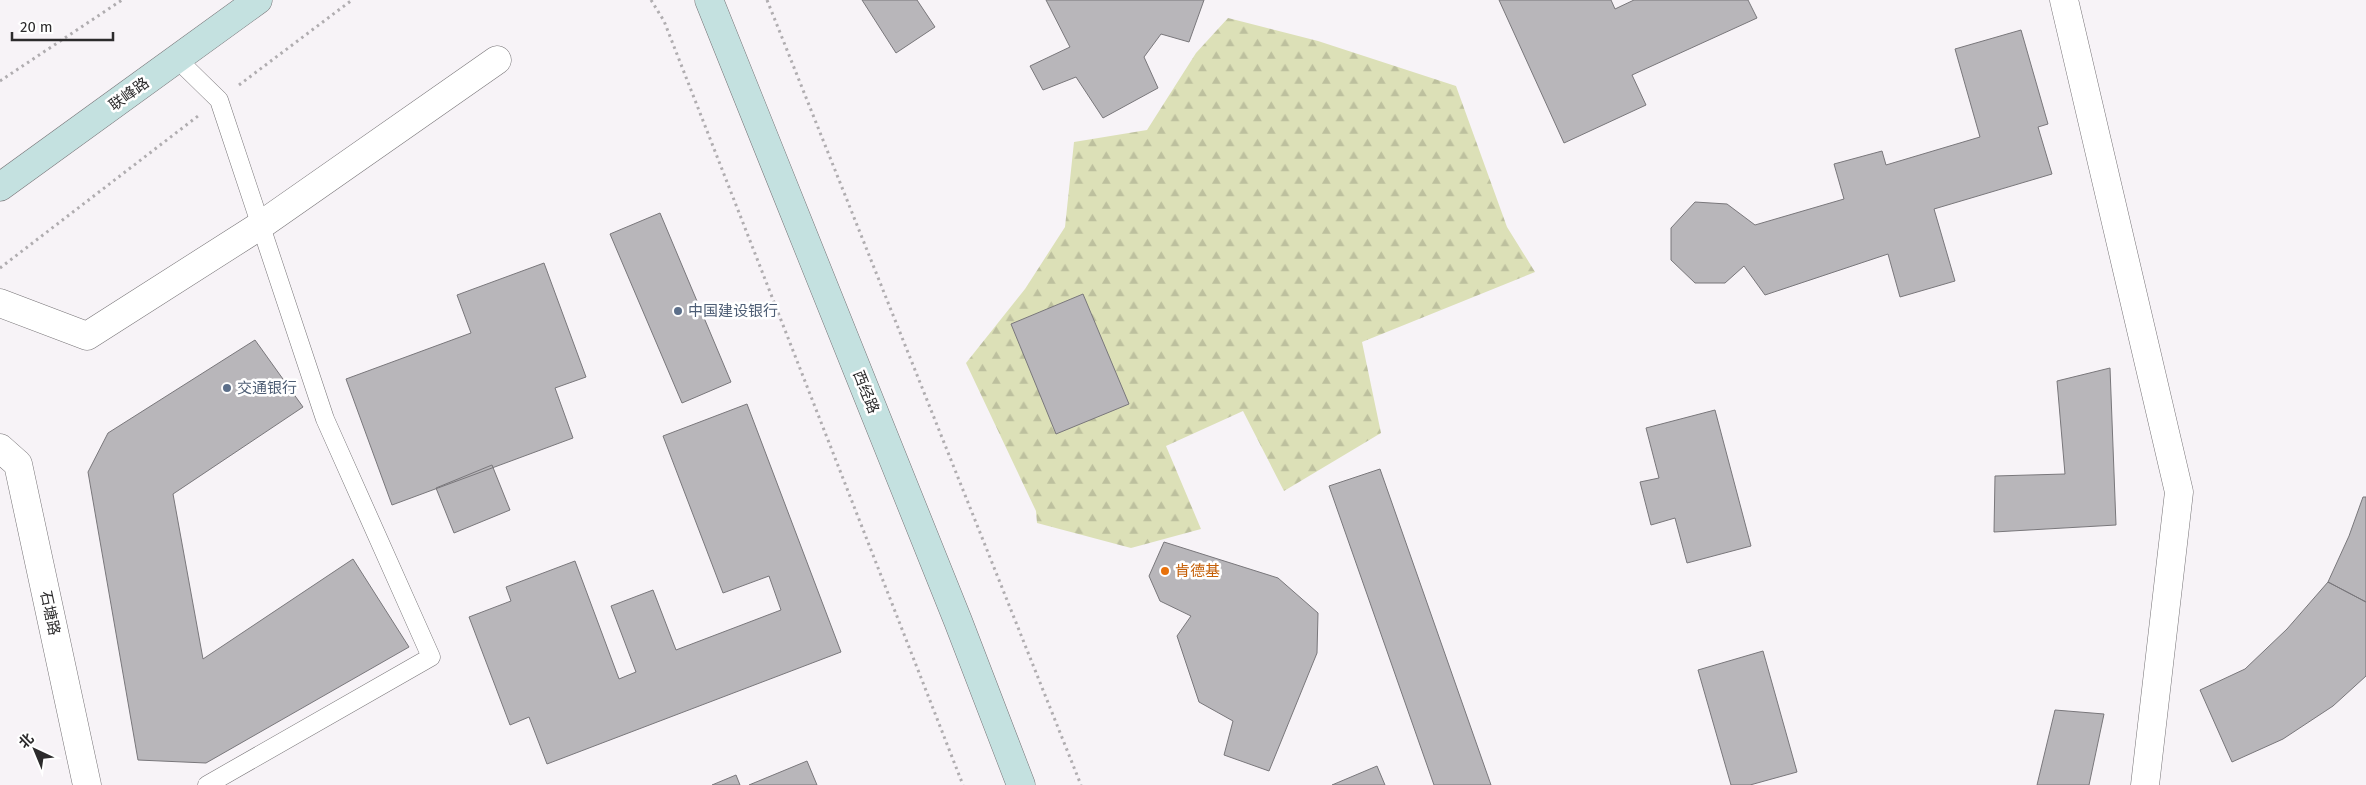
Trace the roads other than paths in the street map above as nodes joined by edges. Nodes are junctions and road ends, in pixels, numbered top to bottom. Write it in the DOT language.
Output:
graph roads {
  1 [pos="258,0"];
  2 [pos="709,0"];
  3 [pos="2064,0"];
  4 [pos="178,59"];
  5 [pos="497,60"];
  6 [pos="0,187"];
  7 [pos="261,225"];
  8 [pos="0,303"];
  9 [pos="0,448"];
  10 [pos="87,785"];
  11 [pos="207,785"];
  12 [pos="1021,785"];
  13 [pos="2146,785"];
  1 -- 4 [label="main road, 联峰路"];
  2 -- 12 [label="main road, 西经路"];
  3 -- 13 [label="street"];
  4 -- 6 [label="main road, 联峰路"];
  4 -- 7 [label="lane"];
  5 -- 7 [label="street"];
  7 -- 8 [label="street"];
  7 -- 11 [label="lane"];
  9 -- 10 [label="street, 石塘路"];
}
